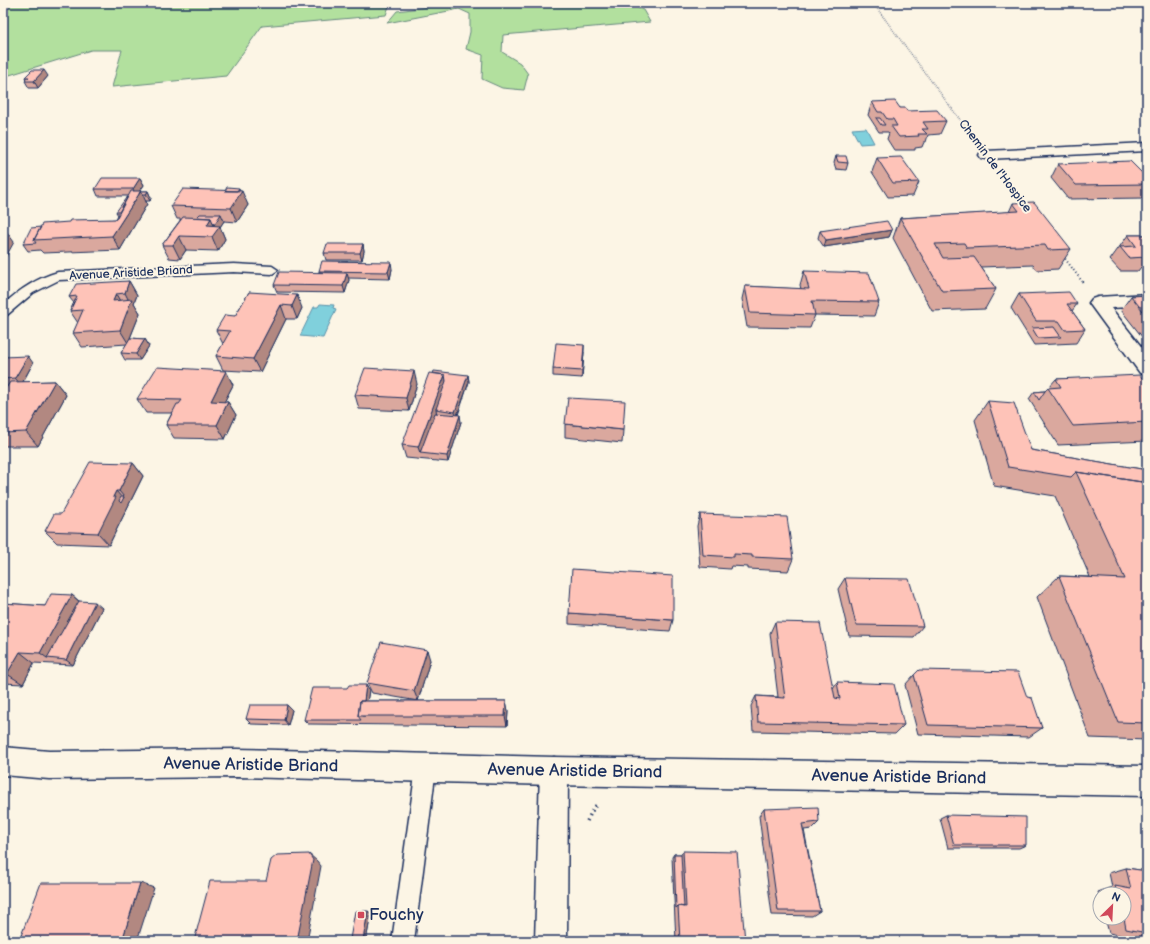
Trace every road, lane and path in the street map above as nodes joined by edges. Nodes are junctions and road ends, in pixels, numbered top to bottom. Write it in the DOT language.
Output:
graph roads {
  1 [pos="873,3"];
  2 [pos="1147,147"];
  3 [pos="986,155"];
  4 [pos="1027,209"];
  5 [pos="1060,253"];
  6 [pos="272,270"];
  7 [pos="1147,300"];
  8 [pos="1098,303"];
  9 [pos="3,312"];
  10 [pos="1147,368"];
  11 [pos="3,761"];
  12 [pos="426,768"];
  13 [pos="554,771"];
  14 [pos="1147,781"];
  15 [pos="605,801"];
  16 [pos="583,827"];
  17 [pos="403,941"];
  18 [pos="551,941"];
  1 -- 3 [label="path, Chemin de l'Hospice"];
  2 -- 3 [label="street"];
  3 -- 4 [label="path, Chemin de l'Hospice"];
  5 -- 8 [label="path"];
  6 -- 9 [label="lane, Avenue Aristide Briand"];
  7 -- 8 [label="street"];
  8 -- 10 [label="street"];
  11 -- 12 [label="street, Avenue Aristide Briand"];
  12 -- 13 [label="street, Avenue Aristide Briand"];
  12 -- 17 [label="lane"];
  13 -- 14 [label="street, Avenue Aristide Briand"];
  13 -- 18 [label="street"];
  15 -- 16 [label="path"];
}
